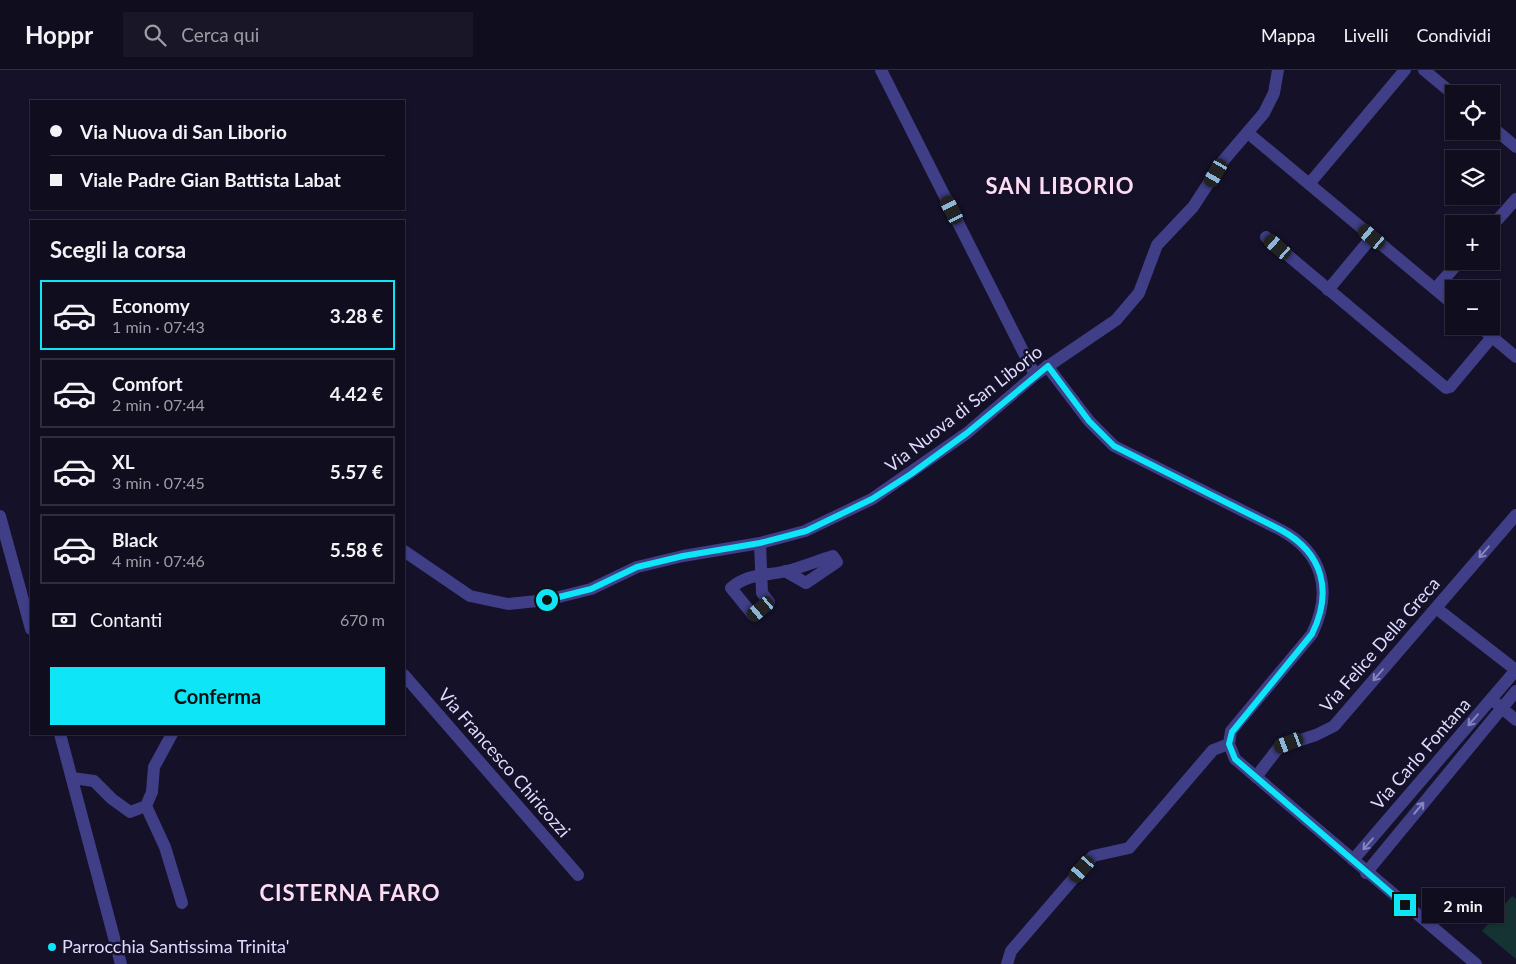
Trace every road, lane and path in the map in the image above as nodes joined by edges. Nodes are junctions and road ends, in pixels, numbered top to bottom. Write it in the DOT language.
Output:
graph roads {
  1 [pos="880,70"];
  2 [pos="1278,70"];
  3 [pos="1405,70"];
  4 [pos="1424,70"];
  5 [pos="1445,88"];
  6 [pos="1248,133"];
  7 [pos="1500,134"];
  8 [pos="1516,147"];
  9 [pos="1309,184"];
  10 [pos="1516,199"];
  11 [pos="1500,217"];
  12 [pos="1266,237"];
  13 [pos="1372,237"];
  14 [pos="1452,270"];
  15 [pos="1435,289"];
  16 [pos="1328,290"];
  17 [pos="1445,297"];
  18 [pos="1490,335"];
  19 [pos="1492,337"];
  20 [pos="1516,357"];
  21 [pos="1048,366"];
  22 [pos="1035,375"];
  23 [pos="1516,515"];
  24 [pos="1,522"];
  25 [pos="760,543"];
  26 [pos="405,552"];
  27 [pos="785,572"];
  28 [pos="1436,608"];
  29 [pos="30,626"];
  30 [pos="1516,670"];
  31 [pos="405,676"];
  32 [pos="1516,691"];
  33 [pos="1491,699"];
  34 [pos="1502,708"];
  35 [pos="1516,720"];
  36 [pos="60,735"];
  37 [pos="171,735"];
  38 [pos="1229,744"];
  39 [pos="1256,777"];
  40 [pos="72,778"];
  41 [pos="146,806"];
  42 [pos="1353,860"];
  43 [pos="1366,872"];
  44 [pos="578,875"];
  45 [pos="182,903"];
  46 [pos="122,964"];
  47 [pos="1007,964"];
  48 [pos="1476,964"];
  1 -- 22 [label="street"];
  2 -- 6 [label="street, Via Nuova di San Liborio"];
  3 -- 9 [label="street"];
  4 -- 5 [label="street"];
  6 -- 9 [label="street"];
  6 -- 21 [label="street, Via Nuova di San Liborio"];
  7 -- 8 [label="street"];
  9 -- 13 [label="street"];
  10 -- 11 [label="street"];
  12 -- 16 [label="street"];
  13 -- 15 [label="street"];
  13 -- 16 [label="street"];
  14 -- 15 [label="street"];
  15 -- 17 [label="street"];
  16 -- 19 [label="street"];
  18 -- 19 [label="street"];
  19 -- 20 [label="street"];
  21 -- 22 [label="street, Via Nuova di San Liborio"];
  21 -- 38 [label="street"];
  22 -- 25 [label="street, Via Nuova di San Liborio"];
  23 -- 28 [label="street, Via Felice Della Greca, one-way"];
  24 -- 29 [label="street"];
  25 -- 26 [label="street, Via Nuova di San Liborio"];
  25 -- 27 [label="street"];
  28 -- 30 [label="street"];
  28 -- 39 [label="street, Via Felice Della Greca, one-way"];
  30 -- 33 [label="street, Via Carlo Fontana"];
  31 -- 44 [label="street, Via Francesco Chiricozzi"];
  32 -- 34 [label="street, Via Carlo Fontana"];
  33 -- 34 [label="street"];
  33 -- 42 [label="street, Via Carlo Fontana, one-way"];
  34 -- 35 [label="street"];
  43 -- 34 [label="street, Via Carlo Fontana, one-way"];
  36 -- 40 [label="street"];
  37 -- 41 [label="street"];
  38 -- 39 [label="street"];
  38 -- 47 [label="street"];
  39 -- 42 [label="street"];
  40 -- 41 [label="street"];
  40 -- 46 [label="street"];
  41 -- 45 [label="street"];
  42 -- 43 [label="street"];
  43 -- 48 [label="street"];
}
